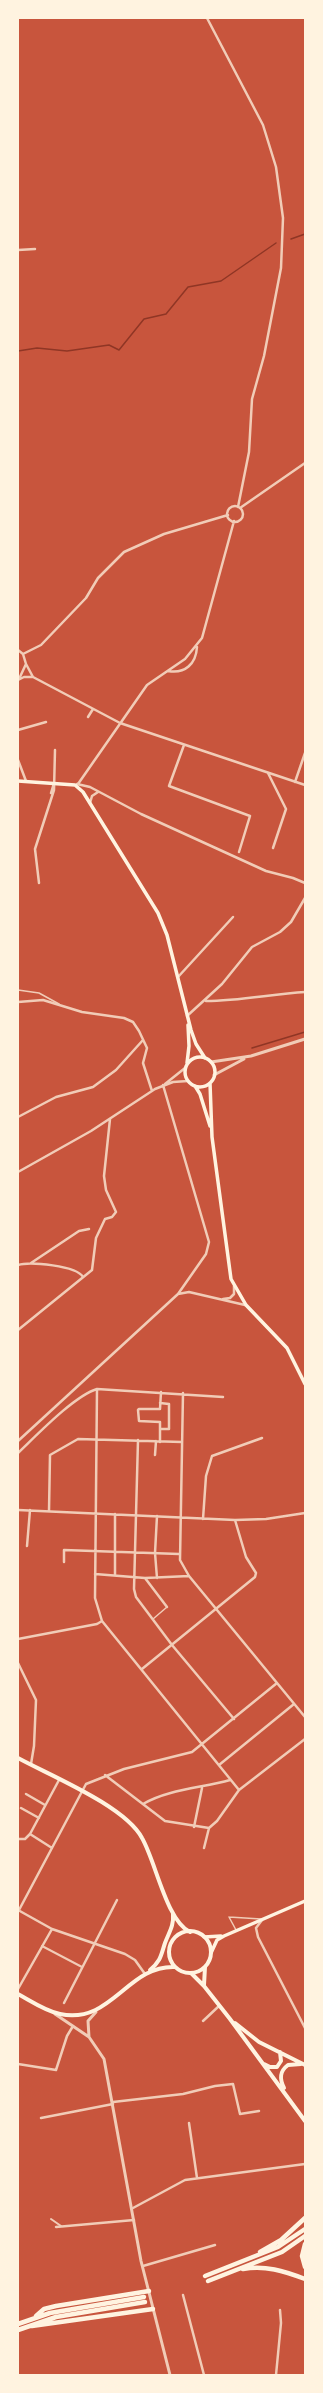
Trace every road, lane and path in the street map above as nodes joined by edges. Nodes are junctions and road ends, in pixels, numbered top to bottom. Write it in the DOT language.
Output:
graph roads {
  1 [pos="208,18"];
  2 [pos="35,249"];
  3 [pos="18,250"];
  4 [pos="305,463"];
  5 [pos="239,507"];
  6 [pos="228,515"];
  7 [pos="234,521"];
  8 [pos="197,646"];
  9 [pos="18,650"];
  10 [pos="23,654"];
  11 [pos="185,659"];
  12 [pos="26,664"];
  13 [pos="189,667"];
  14 [pos="167,670"];
  15 [pos="35,678"];
  16 [pos="18,680"];
  17 [pos="94,709"];
  18 [pos="88,718"];
  19 [pos="46,722"];
  20 [pos="120,723"];
  21 [pos="19,729"];
  22 [pos="184,745"];
  23 [pos="55,750"];
  24 [pos="305,754"];
  25 [pos="18,760"];
  26 [pos="268,773"];
  27 [pos="18,781"];
  28 [pos="26,781"];
  29 [pos="54,782"];
  30 [pos="295,782"];
  31 [pos="76,784"];
  32 [pos="305,785"];
  33 [pos="98,792"];
  34 [pos="90,803"];
  35 [pos="273,848"];
  36 [pos="239,852"];
  37 [pos="39,883"];
  38 [pos="305,883"];
  39 [pos="305,898"];
  40 [pos="233,917"];
  41 [pos="177,977"];
  42 [pos="18,990"];
  43 [pos="305,992"];
  44 [pos="205,1001"];
  45 [pos="18,1002"];
  46 [pos="62,1006"];
  47 [pos="187,1016"];
  48 [pos="305,1039"];
  49 [pos="143,1040"];
  50 [pos="251,1056"];
  51 [pos="205,1058"];
  52 [pos="211,1062"];
  53 [pos="185,1066"];
  54 [pos="214,1075"];
  55 [pos="188,1081"];
  56 [pos="210,1082"];
  57 [pos="163,1085"];
  58 [pos="195,1086"];
  59 [pos="152,1091"];
  60 [pos="18,1117"];
  61 [pos="110,1119"];
  62 [pos="212,1137"];
  63 [pos="18,1172"];
  64 [pos="89,1229"];
  65 [pos="30,1263"];
  66 [pos="18,1265"];
  67 [pos="84,1277"];
  68 [pos="234,1286"];
  69 [pos="178,1294"];
  70 [pos="223,1299"];
  71 [pos="246,1305"];
  72 [pos="18,1330"];
  73 [pos="305,1384"];
  74 [pos="97,1389"];
  75 [pos="161,1392"];
  76 [pos="183,1394"];
  77 [pos="223,1397"];
  78 [pos="160,1403"];
  79 [pos="160,1429"];
  80 [pos="262,1438"];
  81 [pos="96,1440"];
  82 [pos="138,1440"];
  83 [pos="18,1441"];
  84 [pos="156,1441"];
  85 [pos="160,1442"];
  86 [pos="182,1442"];
  87 [pos="18,1453"];
  88 [pos="155,1455"];
  89 [pos="18,1510"];
  90 [pos="30,1510"];
  91 [pos="48,1511"];
  92 [pos="95,1513"];
  93 [pos="115,1514"];
  94 [pos="305,1514"];
  95 [pos="137,1515"];
  96 [pos="157,1516"];
  97 [pos="181,1517"];
  98 [pos="203,1519"];
  99 [pos="234,1520"];
  100 [pos="27,1546"];
  101 [pos="95,1551"];
  102 [pos="114,1552"];
  103 [pos="136,1552"];
  104 [pos="155,1553"];
  105 [pos="179,1554"];
  106 [pos="64,1562"];
  107 [pos="95,1574"];
  108 [pos="114,1575"];
  109 [pos="189,1576"];
  110 [pos="135,1577"];
  111 [pos="144,1578"];
  112 [pos="157,1578"];
  113 [pos="167,1607"];
  114 [pos="216,1608"];
  115 [pos="153,1619"];
  116 [pos="102,1621"];
  117 [pos="18,1640"];
  118 [pos="172,1646"];
  119 [pos="18,1663"];
  120 [pos="142,1669"];
  121 [pos="277,1684"];
  122 [pos="294,1704"];
  123 [pos="304,1715"];
  124 [pos="234,1719"];
  125 [pos="305,1739"];
  126 [pos="202,1745"];
  127 [pos="18,1758"];
  128 [pos="31,1765"];
  129 [pos="218,1765"];
  130 [pos="105,1775"];
  131 [pos="59,1780"];
  132 [pos="230,1780"];
  133 [pos="202,1788"];
  134 [pos="240,1790"];
  135 [pos="82,1792"];
  136 [pos="26,1794"];
  137 [pos="143,1804"];
  138 [pos="45,1805"];
  139 [pos="21,1808"];
  140 [pos="39,1818"];
  141 [pos="194,1827"];
  142 [pos="209,1828"];
  143 [pos="30,1834"];
  144 [pos="18,1839"];
  145 [pos="52,1848"];
  146 [pos="204,1848"];
  147 [pos="117,1900"];
  148 [pos="305,1901"];
  149 [pos="18,1910"];
  150 [pos="173,1913"];
  151 [pos="263,1918"];
  152 [pos="52,1928"];
  153 [pos="236,1930"];
  154 [pos="190,1932"];
  155 [pos="224,1936"];
  156 [pos="204,1937"];
  157 [pos="96,1945"];
  158 [pos="42,1946"];
  159 [pos="211,1953"];
  160 [pos="175,1967"];
  161 [pos="205,1967"];
  162 [pos="83,1968"];
  163 [pos="191,1973"];
  164 [pos="145,1974"];
  165 [pos="204,1986"];
  166 [pos="18,1989"];
  167 [pos="18,1994"];
  168 [pos="64,2003"];
  169 [pos="219,2006"];
  170 [pos="52,2012"];
  171 [pos="96,2012"];
  172 [pos="230,2019"];
  173 [pos="203,2021"];
  174 [pos="73,2025"];
  175 [pos="305,2028"];
  176 [pos="89,2037"];
  177 [pos="280,2052"];
  178 [pos="259,2060"];
  179 [pos="18,2063"];
  180 [pos="305,2065"];
  181 [pos="288,2097"];
  182 [pos="113,2103"];
  183 [pos="259,2110"];
  184 [pos="41,2118"];
  185 [pos="305,2121"];
  186 [pos="189,2123"];
  187 [pos="305,2164"];
  188 [pos="197,2178"];
  189 [pos="133,2208"];
  190 [pos="305,2218"];
  191 [pos="51,2219"];
  192 [pos="134,2220"];
  193 [pos="56,2226"];
  194 [pos="61,2226"];
  195 [pos="305,2229"];
  196 [pos="305,2236"];
  197 [pos="305,2244"];
  198 [pos="214,2246"];
  199 [pos="252,2258"];
  200 [pos="143,2266"];
  201 [pos="305,2267"];
  202 [pos="231,2271"];
  203 [pos="205,2276"];
  204 [pos="305,2279"];
  205 [pos="208,2280"];
  206 [pos="149,2291"];
  207 [pos="183,2295"];
  208 [pos="153,2309"];
  209 [pos="280,2310"];
  210 [pos="33,2318"];
  211 [pos="18,2324"];
  212 [pos="24,2327"];
  213 [pos="18,2330"];
  214 [pos="170,2375"];
  215 [pos="204,2375"];
  216 [pos="276,2375"];
  1 -- 5 [label="street"];
  2 -- 3 [label="street"];
  4 -- 5 [label="street"];
  5 -- 6 [label="street"];
  5 -- 7 [label="street"];
  6 -- 7 [label="street"];
  6 -- 10 [label="street"];
  7 -- 8 [label="street"];
  8 -- 11 [label="street"];
  8 -- 13 [label="street"];
  9 -- 10 [label="street"];
  10 -- 12 [label="street"];
  11 -- 13 [label="street"];
  11 -- 14 [label="street"];
  12 -- 15 [label="street"];
  12 -- 16 [label="street"];
  13 -- 14 [label="street"];
  14 -- 20 [label="street"];
  15 -- 16 [label="street"];
  15 -- 17 [label="street"];
  17 -- 18 [label="street"];
  17 -- 20 [label="street"];
  19 -- 21 [label="street"];
  20 -- 22 [label="street"];
  20 -- 31 [label="street"];
  22 -- 26 [label="street"];
  22 -- 36 [label="street"];
  23 -- 29 [label="street"];
  24 -- 30 [label="street"];
  25 -- 28 [label="street"];
  26 -- 30 [label="street"];
  26 -- 35 [label="street"];
  27 -- 28 [label="main road"];
  28 -- 29 [label="main road"];
  29 -- 31 [label="main road"];
  29 -- 37 [label="street"];
  30 -- 32 [label="street"];
  31 -- 33 [label="street"];
  31 -- 34 [label="main road"];
  33 -- 34 [label="street"];
  33 -- 38 [label="street"];
  34 -- 41 [label="main road"];
  39 -- 44 [label="street"];
  40 -- 41 [label="street"];
  41 -- 47 [label="main road"];
  42 -- 46 [label="lane"];
  43 -- 44 [label="street"];
  44 -- 47 [label="street"];
  45 -- 46 [label="street"];
  46 -- 49 [label="street"];
  47 -- 51 [label="main road"];
  47 -- 53 [label="main road"];
  48 -- 50 [label="street"];
  49 -- 59 [label="street"];
  49 -- 60 [label="street"];
  50 -- 52 [label="street"];
  50 -- 54 [label="street"];
  51 -- 52 [label="main road"];
  51 -- 53 [label="main road"];
  52 -- 54 [label="main road"];
  53 -- 55 [label="main road"];
  53 -- 57 [label="street"];
  54 -- 56 [label="main road"];
  55 -- 57 [label="street"];
  55 -- 58 [label="main road"];
  56 -- 58 [label="main road"];
  56 -- 62 [label="main road"];
  57 -- 59 [label="street"];
  57 -- 69 [label="street"];
  58 -- 62 [label="main road"];
  59 -- 61 [label="street"];
  61 -- 63 [label="street"];
  61 -- 67 [label="street"];
  62 -- 68 [label="main road"];
  64 -- 65 [label="street"];
  65 -- 66 [label="street"];
  65 -- 67 [label="street"];
  67 -- 72 [label="street"];
  68 -- 70 [label="street"];
  68 -- 71 [label="main road"];
  69 -- 70 [label="street"];
  69 -- 83 [label="street"];
  70 -- 71 [label="street"];
  71 -- 73 [label="main road"];
  74 -- 75 [label="street"];
  74 -- 81 [label="street"];
  74 -- 87 [label="street"];
  75 -- 76 [label="street"];
  75 -- 78 [label="street"];
  76 -- 77 [label="street"];
  76 -- 86 [label="street"];
  78 -- 79 [label="street"];
  78 -- 79 [label="street"];
  79 -- 85 [label="street"];
  80 -- 98 [label="street"];
  81 -- 82 [label="street"];
  81 -- 91 [label="street"];
  81 -- 92 [label="street"];
  82 -- 84 [label="street"];
  82 -- 95 [label="street"];
  84 -- 85 [label="street"];
  84 -- 88 [label="street"];
  85 -- 86 [label="street"];
  86 -- 97 [label="street"];
  89 -- 90 [label="street"];
  90 -- 91 [label="street"];
  90 -- 100 [label="street"];
  91 -- 92 [label="street"];
  92 -- 93 [label="street"];
  92 -- 101 [label="street"];
  93 -- 95 [label="street"];
  93 -- 102 [label="street"];
  94 -- 99 [label="street"];
  95 -- 96 [label="street"];
  95 -- 103 [label="street"];
  96 -- 97 [label="street"];
  96 -- 104 [label="street"];
  97 -- 98 [label="street"];
  97 -- 105 [label="street"];
  98 -- 99 [label="street"];
  99 -- 114 [label="street"];
  101 -- 102 [label="street"];
  101 -- 106 [label="street"];
  101 -- 107 [label="street"];
  102 -- 103 [label="street"];
  102 -- 108 [label="street"];
  103 -- 104 [label="street"];
  103 -- 110 [label="street"];
  104 -- 105 [label="street"];
  104 -- 112 [label="street"];
  105 -- 109 [label="street"];
  107 -- 108 [label="street"];
  107 -- 116 [label="street"];
  108 -- 110 [label="street"];
  109 -- 112 [label="street"];
  109 -- 114 [label="street"];
  110 -- 111 [label="street"];
  110 -- 115 [label="street"];
  111 -- 112 [label="street"];
  111 -- 113 [label="street"];
  113 -- 115 [label="lane"];
  114 -- 118 [label="street"];
  114 -- 121 [label="street"];
  115 -- 118 [label="street"];
  116 -- 117 [label="street"];
  116 -- 120 [label="street"];
  118 -- 120 [label="street"];
  118 -- 124 [label="street"];
  119 -- 128 [label="street"];
  120 -- 126 [label="street"];
  121 -- 122 [label="street"];
  121 -- 124 [label="street"];
  122 -- 123 [label="street"];
  122 -- 129 [label="street"];
  124 -- 126 [label="street"];
  125 -- 134 [label="street"];
  126 -- 129 [label="street"];
  126 -- 130 [label="street"];
  127 -- 128 [label="main road"];
  128 -- 131 [label="main road"];
  129 -- 132 [label="street"];
  130 -- 135 [label="street"];
  130 -- 137 [label="street"];
  131 -- 135 [label="main road"];
  131 -- 138 [label="street"];
  132 -- 133 [label="street"];
  132 -- 134 [label="street"];
  133 -- 137 [label="street"];
  133 -- 141 [label="street"];
  134 -- 142 [label="street"];
  135 -- 145 [label="street"];
  135 -- 150 [label="main road"];
  136 -- 138 [label="street"];
  137 -- 141 [label="street"];
  138 -- 140 [label="street"];
  139 -- 140 [label="street"];
  140 -- 143 [label="street"];
  141 -- 142 [label="street"];
  142 -- 146 [label="street"];
  143 -- 144 [label="street"];
  143 -- 145 [label="street"];
  145 -- 149 [label="street"];
  147 -- 157 [label="street"];
  148 -- 151 [label="main road"];
  149 -- 152 [label="street"];
  150 -- 154 [label="main road"];
  150 -- 164 [label="main road"];
  151 -- 153 [label="main road"];
  151 -- 153 [label="lane"];
  151 -- 175 [label="street"];
  152 -- 157 [label="street"];
  152 -- 158 [label="street"];
  153 -- 155 [label="main road"];
  154 -- 156 [label="main road"];
  154 -- 160 [label="main road"];
  155 -- 156 [label="main road"];
  155 -- 159 [label="main road"];
  156 -- 159 [label="main road"];
  157 -- 162 [label="street"];
  157 -- 164 [label="street"];
  158 -- 162 [label="street"];
  158 -- 166 [label="street"];
  159 -- 161 [label="main road"];
  160 -- 163 [label="main road"];
  160 -- 164 [label="main road"];
  161 -- 163 [label="main road"];
  161 -- 165 [label="main road"];
  162 -- 168 [label="street"];
  163 -- 165 [label="main road"];
  164 -- 171 [label="main road"];
  165 -- 169 [label="main road"];
  167 -- 170 [label="main road"];
  169 -- 172 [label="main road"];
  169 -- 173 [label="street"];
  170 -- 171 [label="main road"];
  170 -- 174 [label="street"];
  171 -- 176 [label="street"];
  172 -- 177 [label="main road"];
  172 -- 178 [label="main road"];
  174 -- 176 [label="street"];
  174 -- 179 [label="street"];
  176 -- 182 [label="street"];
  177 -- 178 [label="main road"];
  177 -- 180 [label="main road"];
  178 -- 181 [label="main road"];
  180 -- 181 [label="main road"];
  181 -- 185 [label="main road"];
  182 -- 183 [label="street"];
  182 -- 184 [label="street"];
  182 -- 189 [label="street"];
  186 -- 188 [label="street"];
  187 -- 188 [label="street"];
  188 -- 189 [label="street"];
  189 -- 192 [label="street"];
  190 -- 199 [label="highway"];
  191 -- 194 [label="street"];
  192 -- 194 [label="street"];
  192 -- 200 [label="street"];
  193 -- 194 [label="street"];
  195 -- 199 [label="highway"];
  196 -- 202 [label="highway"];
  197 -- 201 [label="highway"];
  198 -- 200 [label="street"];
  199 -- 203 [label="highway"];
  200 -- 206 [label="street"];
  202 -- 204 [label="highway"];
  202 -- 205 [label="highway"];
  206 -- 208 [label="street"];
  206 -- 210 [label="highway"];
  207 -- 215 [label="street"];
  208 -- 212 [label="highway"];
  208 -- 214 [label="street"];
  209 -- 216 [label="street"];
  210 -- 211 [label="highway"];
  210 -- 212 [label="highway"];
  212 -- 213 [label="highway"];
}
